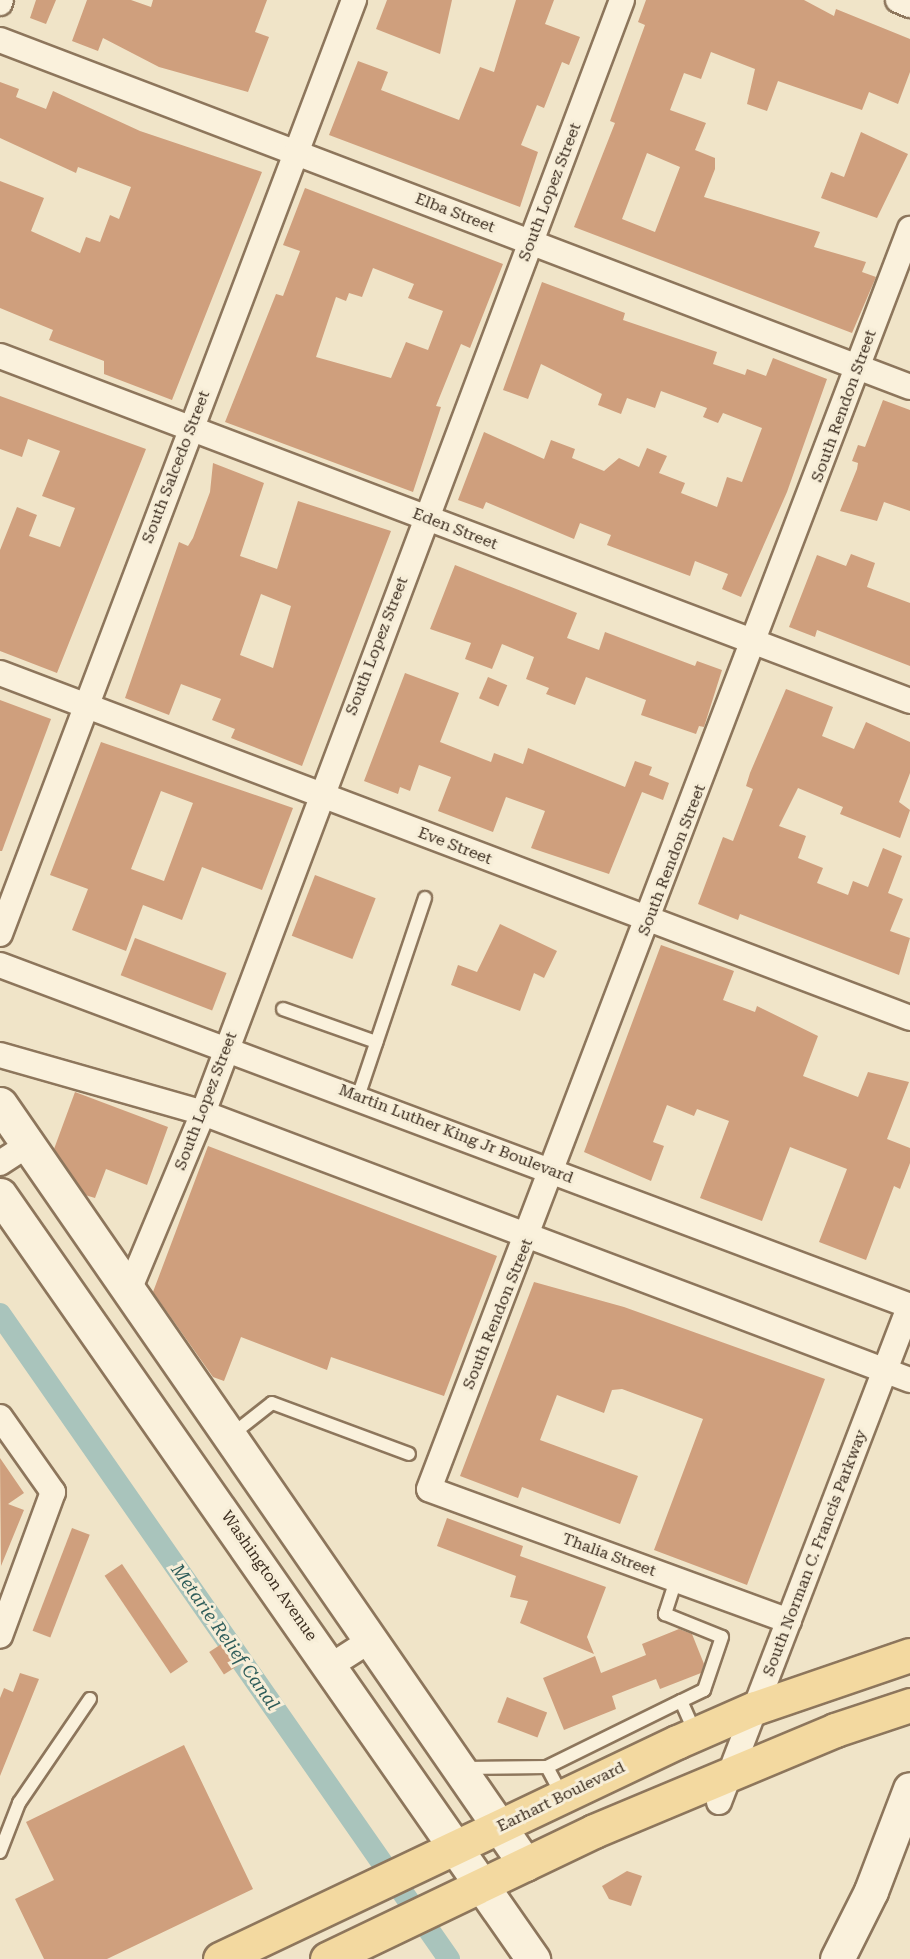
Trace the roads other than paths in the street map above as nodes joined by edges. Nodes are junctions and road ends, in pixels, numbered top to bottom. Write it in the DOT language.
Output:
graph roads {
  1 [pos="354,0"];
  2 [pos="622,0"];
  3 [pos="898,0"];
  4 [pos="910,5"];
  5 [pos="0,39"];
  6 [pos="296,152"];
  7 [pos="910,229"];
  8 [pos="531,242"];
  9 [pos="0,356"];
  10 [pos="858,368"];
  11 [pos="910,387"];
  12 [pos="190,429"];
  13 [pos="425,518"];
  14 [pos="756,643"];
  15 [pos="0,673"];
  16 [pos="910,701"];
  17 [pos="85,705"];
  18 [pos="320,794"];
  19 [pos="425,898"];
  20 [pos="648,920"];
  21 [pos="0,934"];
  22 [pos="0,965"];
  23 [pos="283,1009"];
  24 [pos="910,1018"];
  25 [pos="376,1042"];
  26 [pos="227,1048"];
  27 [pos="0,1055"];
  28 [pos="358,1096"];
  29 [pos="0,1104"];
  30 [pos="203,1113"];
  31 [pos="27,1145"];
  32 [pos="0,1163"];
  33 [pos="554,1171"];
  34 [pos="0,1196"];
  35 [pos="529,1238"];
  36 [pos="129,1290"];
  37 [pos="910,1306"];
  38 [pos="885,1373"];
  39 [pos="910,1380"];
  40 [pos="0,1417"];
  41 [pos="230,1436"];
  42 [pos="409,1454"];
  43 [pos="429,1489"];
  44 [pos="676,1580"];
  45 [pos="789,1621"];
  46 [pos="0,1635"];
  47 [pos="370,1640"];
  48 [pos="910,1655"];
  49 [pos="332,1665"];
  50 [pos="90,1699"];
  51 [pos="681,1701"];
  52 [pos="910,1705"];
  53 [pos="755,1708"];
  54 [pos="696,1734"];
  55 [pos="547,1767"];
  56 [pos="458,1768"];
  57 [pos="725,1788"];
  58 [pos="910,1789"];
  59 [pos="563,1796"];
  60 [pos="499,1827"];
  61 [pos="0,1852"];
  62 [pos="443,1855"];
  63 [pos="525,1864"];
  64 [pos="467,1891"];
  65 [pos="273,1948"];
  66 [pos="842,1958"];
  67 [pos="220,1959"];
  68 [pos="327,1959"];
  69 [pos="533,1959"];
  1 -- 6 [label="street, South Salcedo Street"];
  2 -- 8 [label="street, South Lopez Street"];
  3 -- 4 [label="street"];
  5 -- 6 [label="street, Elba Street"];
  6 -- 8 [label="street, Elba Street"];
  6 -- 12 [label="street, South Salcedo Street"];
  7 -- 10 [label="street, South Rendon Street"];
  8 -- 10 [label="street, Elba Street"];
  8 -- 13 [label="street, South Lopez Street"];
  9 -- 12 [label="street, Eden Street"];
  10 -- 11 [label="street, Elba Street"];
  10 -- 14 [label="street, South Rendon Street"];
  12 -- 13 [label="street, Eden Street"];
  12 -- 17 [label="street, South Salcedo Street"];
  13 -- 14 [label="street, Eden Street"];
  13 -- 18 [label="street, South Lopez Street"];
  14 -- 16 [label="street, Eden Street"];
  14 -- 20 [label="street, South Rendon Street"];
  15 -- 17 [label="street, Eve Street"];
  17 -- 18 [label="street, Eve Street"];
  17 -- 21 [label="street, South Salcedo Street"];
  18 -- 20 [label="street, Eve Street"];
  18 -- 26 [label="street, South Lopez Street"];
  19 -- 25 [label="lane"];
  20 -- 24 [label="street, Eve Street"];
  20 -- 33 [label="street, South Rendon Street"];
  22 -- 26 [label="street, Martin Luther King Jr Boulevard"];
  23 -- 25 [label="lane"];
  25 -- 28 [label="lane"];
  26 -- 28 [label="street, Martin Luther King Jr Boulevard"];
  26 -- 30 [label="street, South Lopez Street"];
  27 -- 30 [label="street"];
  28 -- 33 [label="street, Martin Luther King Jr Boulevard"];
  29 -- 31 [label="street"];
  30 -- 35 [label="street"];
  30 -- 36 [label="street, South Lopez Street"];
  31 -- 32 [label="street"];
  31 -- 36 [label="street"];
  33 -- 35 [label="street, South Rendon Street"];
  33 -- 37 [label="street, Martin Luther King Jr Boulevard"];
  34 -- 49 [label="street, Washington Avenue"];
  35 -- 38 [label="street"];
  35 -- 43 [label="street, South Rendon Street"];
  36 -- 41 [label="street"];
  37 -- 38 [label="street, South Norman C. Francis Parkway"];
  38 -- 39 [label="street"];
  38 -- 45 [label="street, South Norman C. Francis Parkway"];
  40 -- 46 [label="street"];
  41 -- 42 [label="lane"];
  41 -- 47 [label="street"];
  43 -- 44 [label="street, Thalia Street"];
  44 -- 45 [label="street, Thalia Street"];
  44 -- 51 [label="lane"];
  45 -- 53 [label="street, South Norman C. Francis Parkway"];
  47 -- 49 [label="street"];
  47 -- 56 [label="street"];
  48 -- 53 [label="main road, Earhart Boulevard"];
  49 -- 62 [label="street, Washington Avenue"];
  50 -- 61 [label="lane"];
  51 -- 54 [label="lane"];
  51 -- 55 [label="lane"];
  52 -- 57 [label="main road"];
  53 -- 54 [label="main road, Earhart Boulevard"];
  53 -- 57 [label="street, South Norman C. Francis Parkway"];
  54 -- 59 [label="main road, Earhart Boulevard"];
  55 -- 56 [label="lane"];
  55 -- 59 [label="lane"];
  56 -- 60 [label="street"];
  57 -- 63 [label="main road"];
  58 -- 66 [label="street"];
  59 -- 60 [label="main road, Earhart Boulevard"];
  60 -- 62 [label="main road, Earhart Boulevard"];
  60 -- 63 [label="street"];
  62 -- 64 [label="street, Washington Avenue"];
  62 -- 65 [label="main road, Earhart Boulevard"];
  63 -- 64 [label="main road"];
  64 -- 68 [label="main road"];
  64 -- 69 [label="street, Washington Avenue"];
  65 -- 67 [label="main road, Earhart Boulevard"];
}
